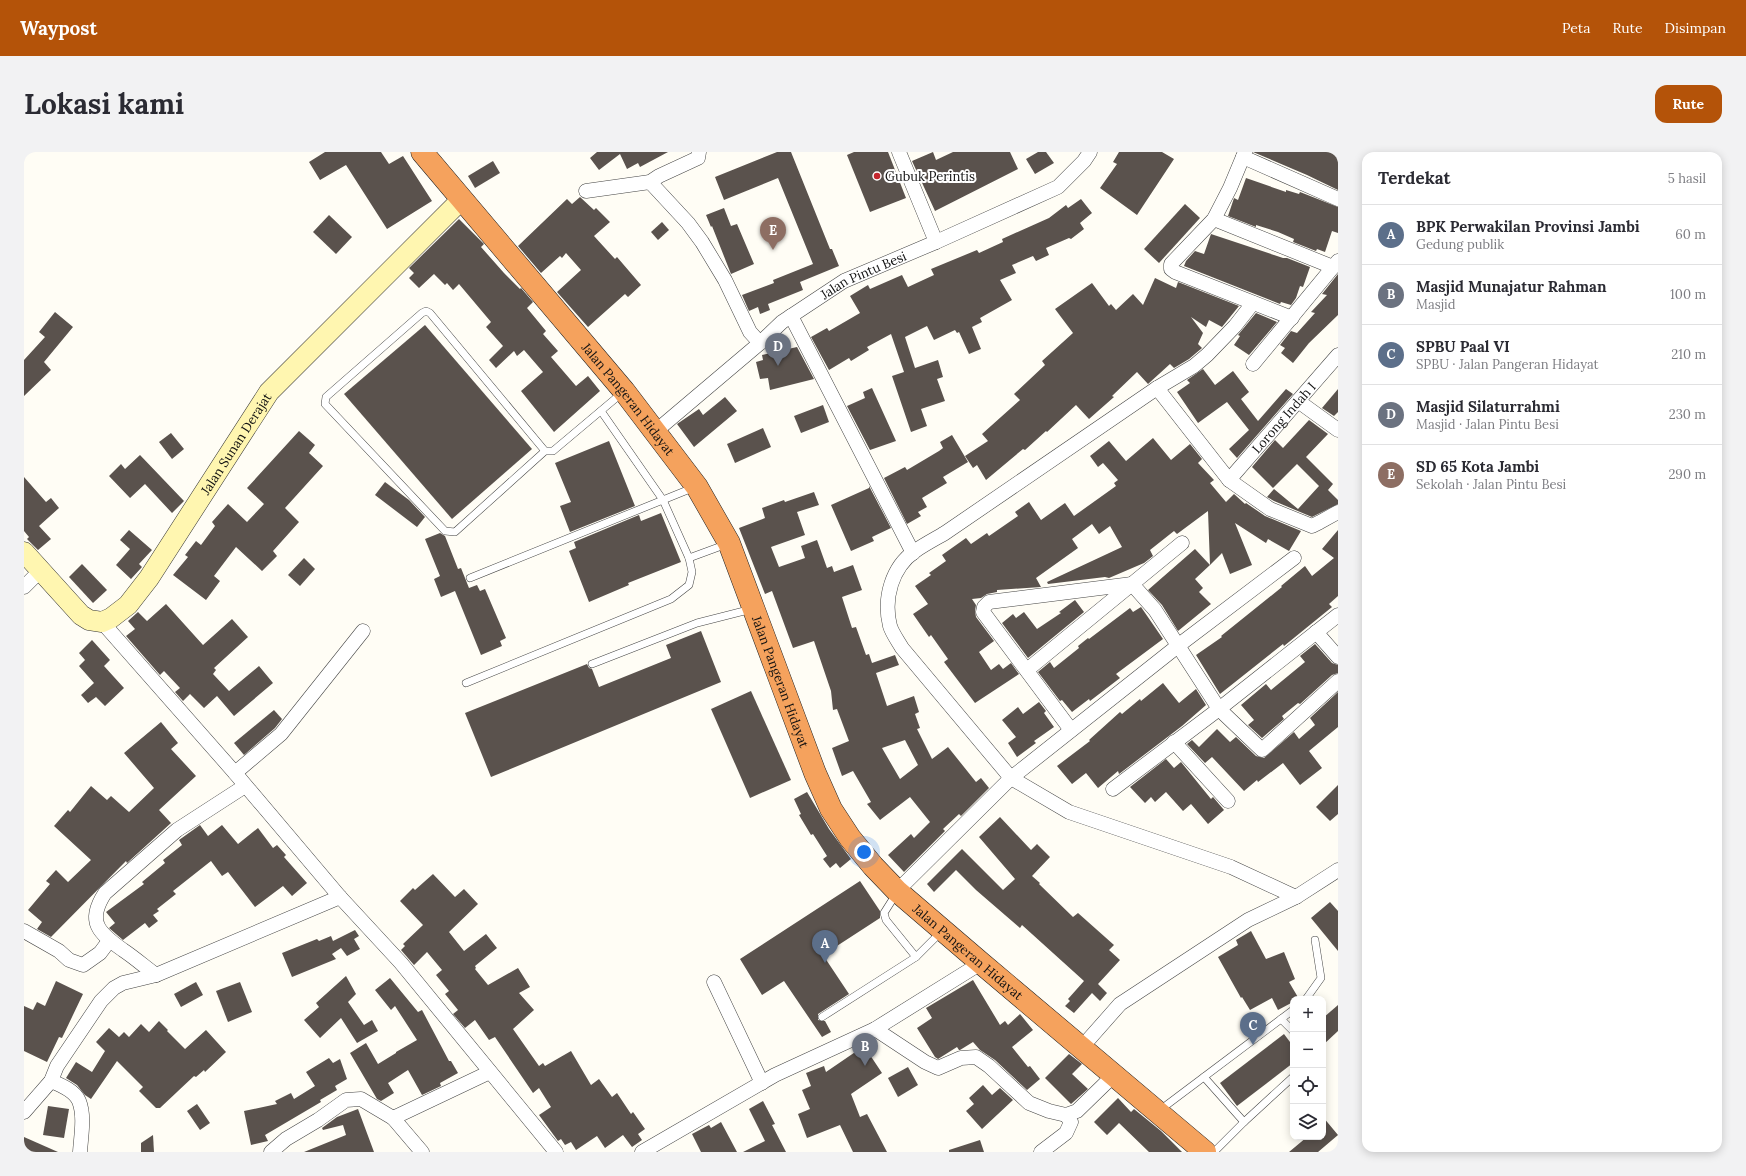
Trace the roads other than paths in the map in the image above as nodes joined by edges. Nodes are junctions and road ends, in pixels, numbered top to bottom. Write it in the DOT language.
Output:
graph roads {
  1 [pos="422,152"];
  2 [pos="699,152"];
  3 [pos="899,152"];
  4 [pos="1090,152"];
  5 [pos="1244,154"];
  6 [pos="650,182"];
  7 [pos="586,191"];
  8 [pos="1338,199"];
  9 [pos="462,200"];
  10 [pos="1214,219"];
  11 [pos="936,242"];
  12 [pos="1335,264"];
  13 [pos="1253,303"];
  14 [pos="791,316"];
  15 [pos="1292,318"];
  16 [pos="760,343"];
  17 [pos="1338,355"];
  18 [pos="1253,364"];
  19 [pos="1157,388"];
  20 [pos="624,391"];
  21 [pos="1298,401"];
  22 [pos="601,411"];
  23 [pos="1338,430"];
  24 [pos="656,431"];
  25 [pos="545,451"];
  26 [pos="1229,480"];
  27 [pos="697,487"];
  28 [pos="663,500"];
  29 [pos="1338,512"];
  30 [pos="729,543"];
  31 [pos="1182,543"];
  32 [pos="24,552"];
  33 [pos="912,553"];
  34 [pos="690,558"];
  35 [pos="1294,558"];
  36 [pos="40,571"];
  37 [pos="470,578"];
  38 [pos="1132,584"];
  39 [pos="24,587"];
  40 [pos="754,609"];
  41 [pos="1338,615"];
  42 [pos="102,622"];
  43 [pos="363,631"];
  44 [pos="1316,632"];
  45 [pos="1179,645"];
  46 [pos="1338,657"];
  47 [pos="592,664"];
  48 [pos="1027,670"];
  49 [pos="1338,682"];
  50 [pos="466,683"];
  51 [pos="1219,709"];
  52 [pos="1071,730"];
  53 [pos="1174,742"];
  54 [pos="235,773"];
  55 [pos="1011,778"];
  56 [pos="245,786"];
  57 [pos="1113,789"];
  58 [pos="1228,801"];
  59 [pos="1338,870"];
  60 [pos="898,891"];
  61 [pos="1296,897"];
  62 [pos="340,898"];
  63 [pos="24,931"];
  64 [pos="943,931"];
  65 [pos="1315,940"];
  66 [pos="109,941"];
  67 [pos="916,957"];
  68 [pos="981,963"];
  69 [pos="156,975"];
  70 [pos="714,982"];
  71 [pos="1308,996"];
  72 [pos="1290,1012"];
  73 [pos="822,1017"];
  74 [pos="1281,1019"];
  75 [pos="1290,1028"];
  76 [pos="875,1029"];
  77 [pos="1082,1048"];
  78 [pos="490,1072"];
  79 [pos="1114,1075"];
  80 [pos="1204,1077"];
  81 [pos="1290,1080"];
  82 [pos="51,1081"];
  83 [pos="762,1083"];
  84 [pos="1158,1111"];
  85 [pos="24,1112"];
  86 [pos="1066,1115"];
  87 [pos="393,1118"];
  88 [pos="1244,1122"];
  89 [pos="80,1152"];
  90 [pos="271,1152"];
  91 [pos="422,1152"];
  92 [pos="556,1152"];
  93 [pos="642,1152"];
  94 [pos="1041,1152"];
  95 [pos="1205,1152"];
  96 [pos="1214,1152"];
  1 -- 9 [label="highway, Jalan Pangeran Hidayat"];
  2 -- 6 [label="street"];
  3 -- 11 [label="street"];
  4 -- 11 [label="street, Jalan Pintu Besi"];
  5 -- 8 [label="street"];
  5 -- 10 [label="street"];
  6 -- 7 [label="street"];
  6 -- 16 [label="street"];
  9 -- 20 [label="highway, Jalan Pangeran Hidayat"];
  9 -- 42 [label="street, Jalan Sunan Derajat"];
  10 -- 12 [label="street"];
  10 -- 13 [label="street"];
  11 -- 14 [label="street, Jalan Pintu Besi"];
  12 -- 15 [label="street"];
  13 -- 15 [label="street"];
  13 -- 19 [label="street"];
  14 -- 16 [label="street, Jalan Pintu Besi"];
  14 -- 33 [label="street"];
  15 -- 18 [label="street"];
  16 -- 24 [label="street, Jalan Pintu Besi"];
  17 -- 21 [label="street, Lorong Indah I"];
  19 -- 26 [label="street"];
  19 -- 33 [label="street"];
  20 -- 22 [label="lane"];
  20 -- 24 [label="highway, Jalan Pangeran Hidayat"];
  21 -- 23 [label="street"];
  21 -- 26 [label="street, Lorong Indah I"];
  22 -- 25 [label="lane"];
  22 -- 28 [label="lane"];
  24 -- 27 [label="highway, Jalan Pangeran Hidayat"];
  25 -- 25 [label="lane"];
  26 -- 29 [label="street"];
  27 -- 28 [label="lane"];
  27 -- 30 [label="highway, Jalan Pangeran Hidayat"];
  28 -- 34 [label="lane"];
  28 -- 37 [label="lane"];
  30 -- 34 [label="lane"];
  30 -- 40 [label="highway, Jalan Pangeran Hidayat"];
  31 -- 38 [label="street"];
  32 -- 36 [label="street"];
  33 -- 55 [label="street"];
  34 -- 50 [label="lane"];
  35 -- 45 [label="street"];
  36 -- 39 [label="street"];
  36 -- 42 [label="street"];
  38 -- 45 [label="street"];
  38 -- 48 [label="street"];
  38 -- 48 [label="street"];
  40 -- 47 [label="lane"];
  40 -- 60 [label="highway, Jalan Pangeran Hidayat"];
  41 -- 44 [label="street"];
  42 -- 54 [label="street"];
  43 -- 54 [label="street"];
  44 -- 46 [label="street"];
  44 -- 51 [label="street"];
  45 -- 51 [label="street"];
  45 -- 52 [label="street"];
  48 -- 52 [label="street"];
  49 -- 51 [label="street"];
  51 -- 53 [label="street"];
  52 -- 55 [label="street"];
  53 -- 57 [label="street"];
  53 -- 58 [label="street"];
  54 -- 56 [label="street"];
  55 -- 60 [label="street"];
  55 -- 61 [label="street"];
  56 -- 62 [label="street"];
  56 -- 66 [label="street"];
  59 -- 61 [label="street"];
  60 -- 64 [label="highway, Jalan Pangeran Hidayat"];
  60 -- 67 [label="lane"];
  61 -- 77 [label="street"];
  62 -- 69 [label="street"];
  62 -- 78 [label="street"];
  63 -- 66 [label="street"];
  64 -- 67 [label="lane"];
  64 -- 68 [label="highway, Jalan Pangeran Hidayat"];
  65 -- 71 [label="lane"];
  66 -- 69 [label="street"];
  67 -- 73 [label="lane"];
  68 -- 76 [label="street"];
  68 -- 77 [label="highway, Jalan Pangeran Hidayat"];
  69 -- 82 [label="street"];
  70 -- 83 [label="street"];
  72 -- 74 [label="lane"];
  74 -- 75 [label="lane"];
  74 -- 80 [label="lane"];
  76 -- 83 [label="street"];
  76 -- 86 [label="street"];
  77 -- 79 [label="highway, Jalan Pangeran Hidayat"];
  78 -- 87 [label="street"];
  78 -- 92 [label="street"];
  79 -- 84 [label="highway, Jalan Pangeran Hidayat"];
  79 -- 86 [label="street"];
  80 -- 84 [label="lane"];
  80 -- 88 [label="lane"];
  81 -- 88 [label="lane"];
  82 -- 85 [label="street"];
  82 -- 89 [label="street"];
  83 -- 93 [label="street"];
  84 -- 95 [label="highway, Jalan Pangeran Hidayat"];
  86 -- 94 [label="street"];
  87 -- 90 [label="street"];
  87 -- 91 [label="street"];
  88 -- 96 [label="lane"];
}
